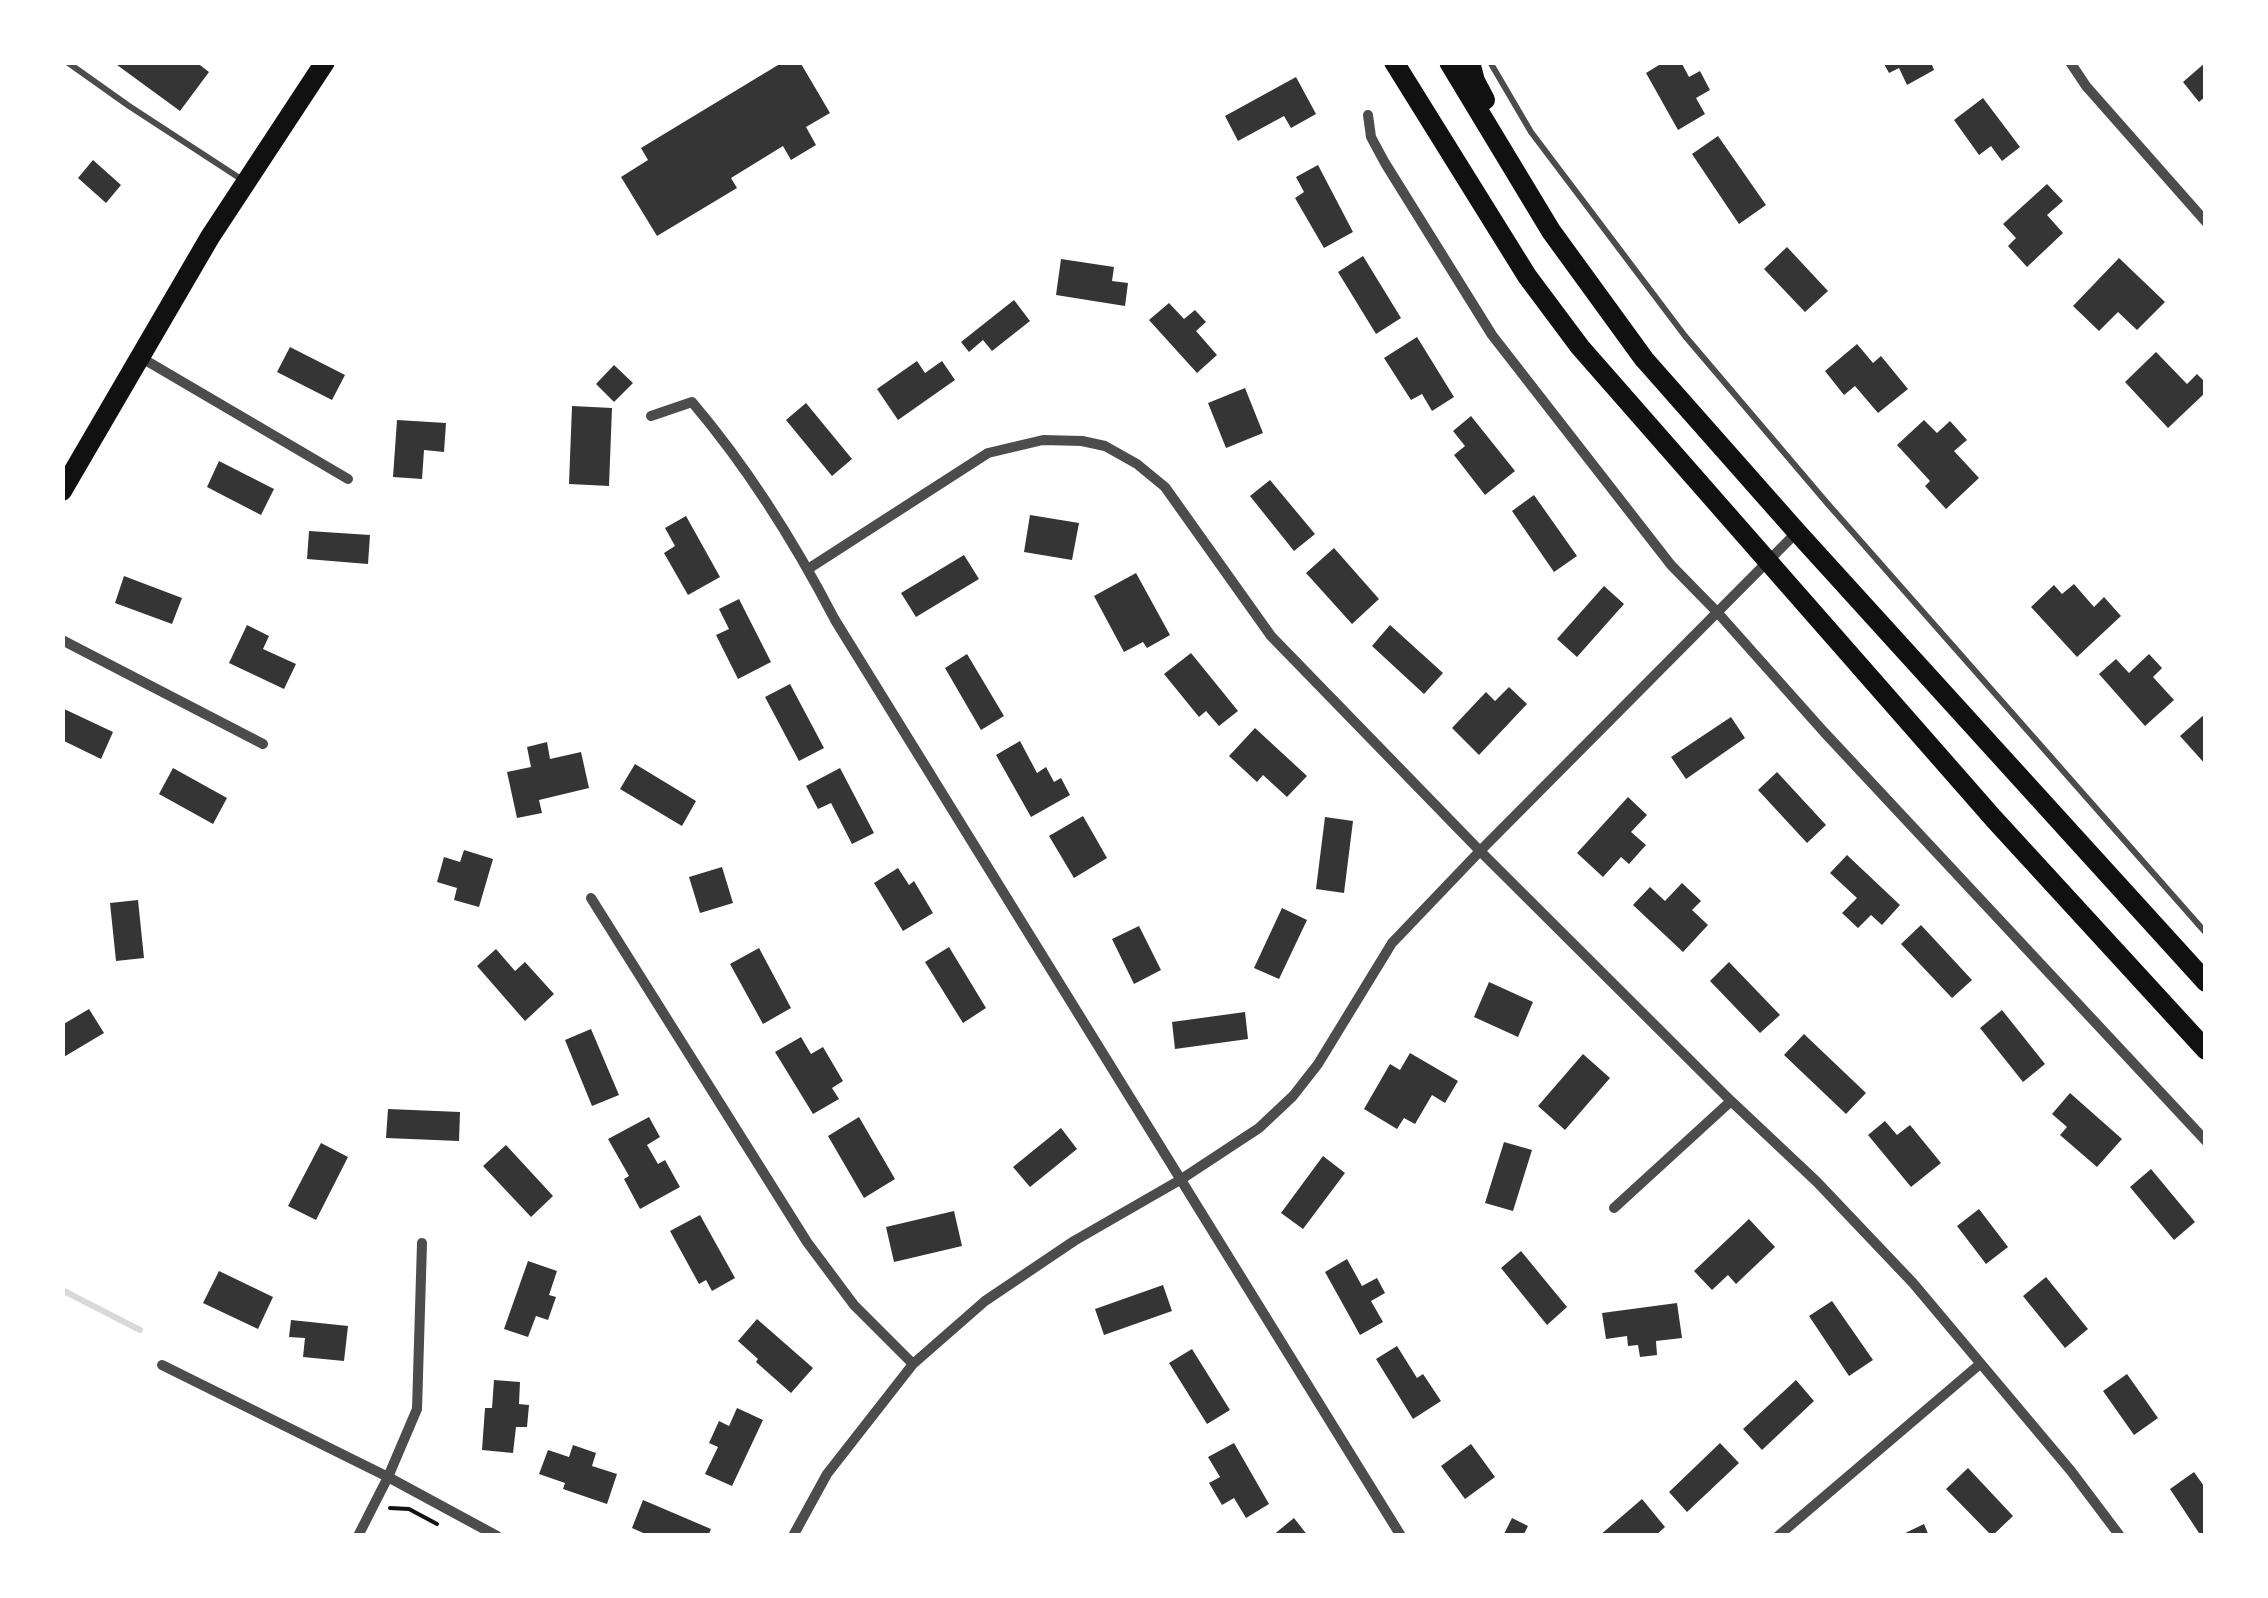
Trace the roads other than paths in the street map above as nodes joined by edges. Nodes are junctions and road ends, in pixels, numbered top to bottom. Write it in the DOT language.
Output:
graph roads {
  1 [pos="67,62"];
  2 [pos="325,62"];
  3 [pos="1394,62"];
  4 [pos="1450,62"];
  5 [pos="1470,62"];
  6 [pos="1490,62"];
  7 [pos="2070,62"];
  8 [pos="1368,114"];
  9 [pos="1506,153"];
  10 [pos="246,182"];
  11 [pos="2206,222"];
  12 [pos="140,357"];
  13 [pos="650,416"];
  14 [pos="348,478"];
  15 [pos="62,491"];
  16 [pos="1797,532"];
  17 [pos="1768,562"];
  18 [pos="808,569"];
  19 [pos="1718,612"];
  20 [pos="62,640"];
  21 [pos="263,744"];
  22 [pos="1480,851"];
  23 [pos="591,898"];
  24 [pos="2206,933"];
  25 [pos="2203,976"];
  26 [pos="2206,1050"];
  27 [pos="1731,1101"];
  28 [pos="2206,1141"];
  29 [pos="1180,1180"];
  30 [pos="1614,1208"];
  31 [pos="422,1242"];
  32 [pos="913,1364"];
  33 [pos="1980,1364"];
  34 [pos="162,1365"];
  35 [pos="388,1477"];
  36 [pos="358,1536"];
  37 [pos="497,1536"];
  38 [pos="794,1536"];
  39 [pos="1401,1536"];
  40 [pos="1778,1536"];
  41 [pos="2120,1536"];
  1 -- 10 [label="lane"];
  2 -- 10 [label="main road"];
  3 -- 17 [label="main road"];
  4 -- 9 [label="main road"];
  5 -- 9 [label="main road"];
  6 -- 24 [label="lane"];
  7 -- 11 [label="street"];
  8 -- 19 [label="street"];
  9 -- 16 [label="main road"];
  10 -- 12 [label="main road"];
  12 -- 14 [label="street"];
  12 -- 15 [label="main road"];
  13 -- 18 [label="street"];
  16 -- 17 [label="street"];
  16 -- 25 [label="main road"];
  17 -- 19 [label="street"];
  17 -- 26 [label="main road"];
  18 -- 22 [label="street"];
  18 -- 29 [label="street"];
  19 -- 22 [label="street"];
  19 -- 28 [label="street"];
  20 -- 21 [label="street"];
  22 -- 27 [label="street"];
  22 -- 29 [label="street"];
  23 -- 32 [label="street"];
  27 -- 30 [label="street"];
  27 -- 33 [label="street"];
  29 -- 32 [label="street"];
  29 -- 39 [label="street"];
  31 -- 35 [label="street"];
  32 -- 38 [label="street"];
  33 -- 40 [label="street"];
  33 -- 41 [label="street"];
  34 -- 35 [label="street"];
  35 -- 36 [label="street"];
  35 -- 37 [label="street"];
}
